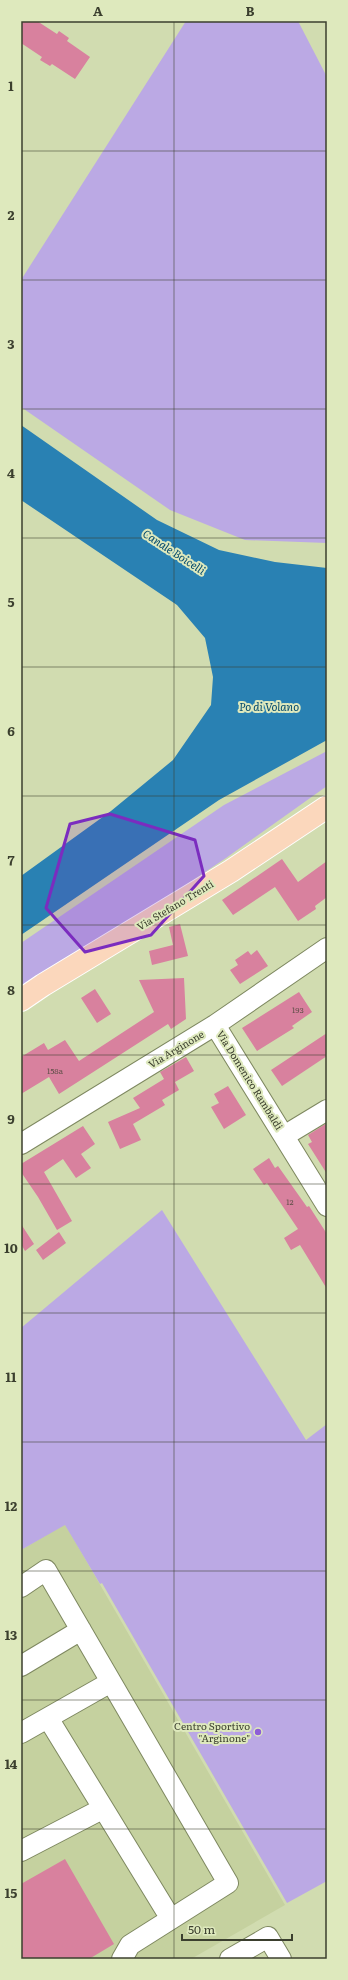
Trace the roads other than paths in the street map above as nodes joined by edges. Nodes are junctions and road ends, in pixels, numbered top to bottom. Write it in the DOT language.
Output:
graph roads {
  1 [pos="327,807"];
  2 [pos="327,948"];
  3 [pos="21,1000"];
  4 [pos="215,1025"];
  5 [pos="327,1110"];
  6 [pos="284,1136"];
  7 [pos="21,1144"];
  8 [pos="327,1206"];
  9 [pos="21,1587"];
  10 [pos="81,1630"];
  11 [pos="21,1666"];
  12 [pos="111,1682"];
  13 [pos="48,1718"];
  14 [pos="21,1733"];
  15 [pos="102,1808"];
  16 [pos="21,1851"];
  17 [pos="171,1919"];
  18 [pos="122,1959"];
  19 [pos="230,1959"];
  20 [pos="281,1959"];
  1 -- 3 [label="main road, Via Stefano Trenti"];
  2 -- 4 [label="street, Via Arginone"];
  4 -- 6 [label="street, Via Domenico Rambaldi"];
  4 -- 7 [label="street, Via Arginone"];
  5 -- 6 [label="street, Via Domenico Rambaldi"];
  6 -- 8 [label="street, Via Domenico Rambaldi"];
  9 -- 10 [label="street"];
  10 -- 11 [label="street"];
  10 -- 12 [label="street"];
  12 -- 13 [label="street"];
  12 -- 17 [label="street"];
  13 -- 14 [label="street"];
  13 -- 15 [label="street"];
  15 -- 16 [label="street"];
  15 -- 17 [label="street"];
  17 -- 18 [label="street"];
  19 -- 20 [label="street"];
}
